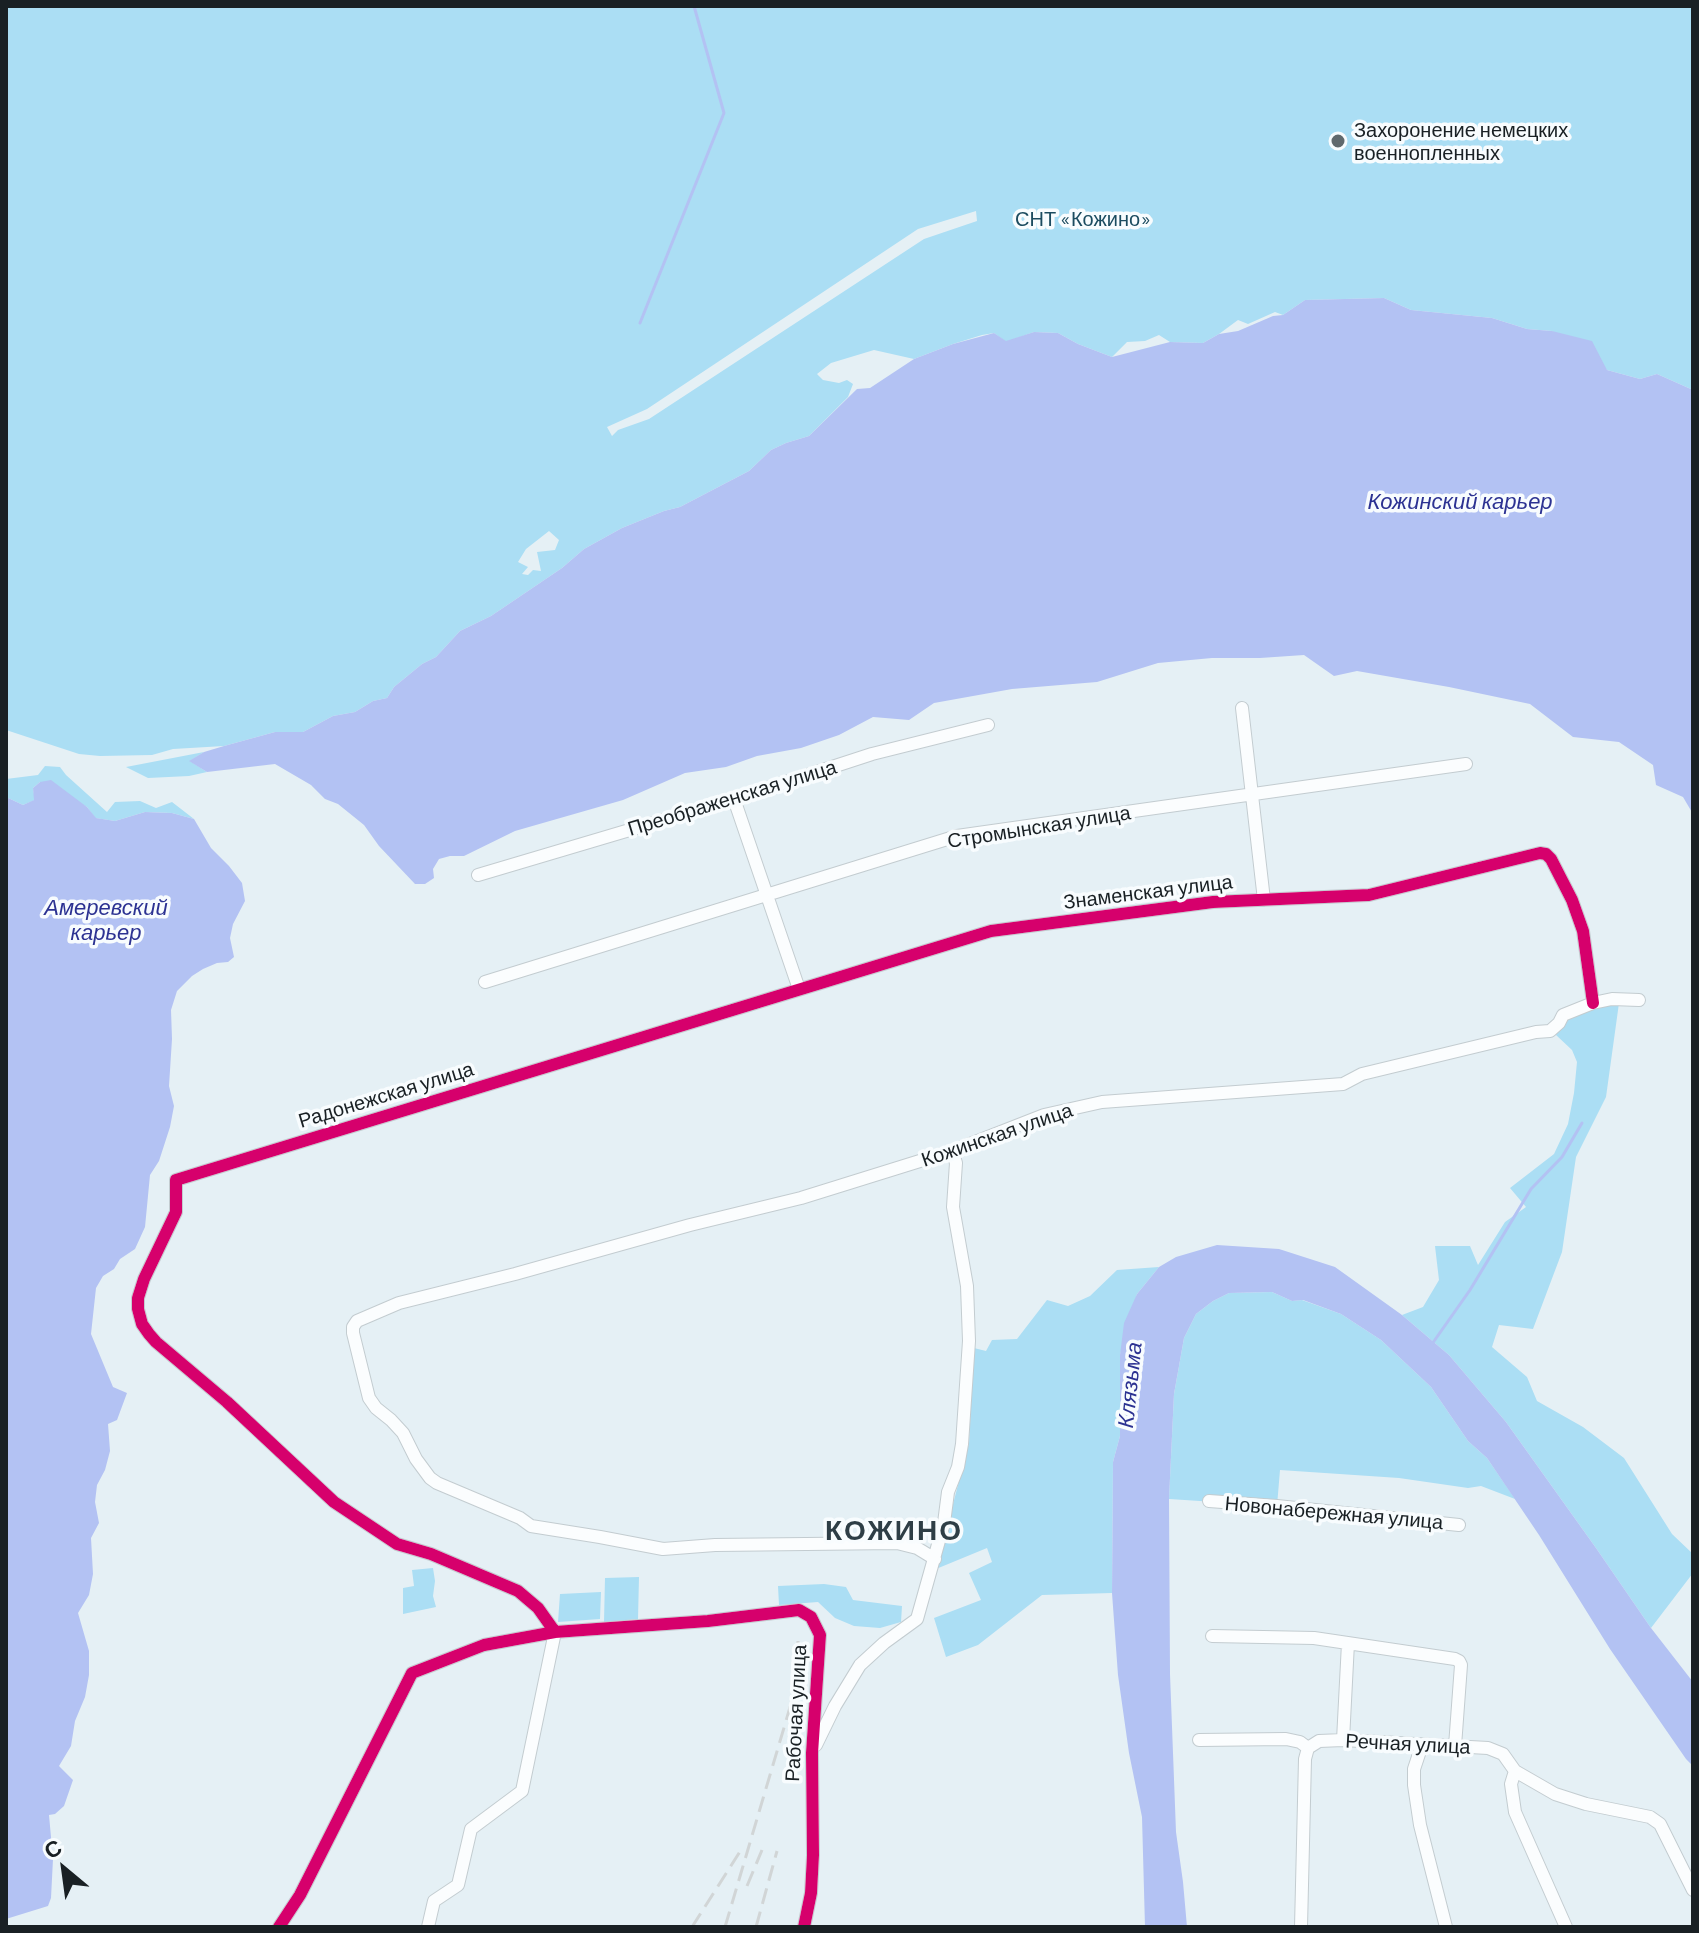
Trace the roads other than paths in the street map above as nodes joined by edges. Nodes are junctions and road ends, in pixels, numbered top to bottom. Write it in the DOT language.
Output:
graph roads {
  1 [pos="1242,708"];
  2 [pos="988,725"];
  3 [pos="1466,764"];
  4 [pos="1253,794"];
  5 [pos="734,799"];
  6 [pos="478,875"];
  7 [pos="768,895"];
  8 [pos="1264,900"];
  9 [pos="485,982"];
  10 [pos="799,989"];
  11 [pos="1639,1000"];
  12 [pos="1593,1003"];
  13 [pos="607,1047"];
  14 [pos="952,1151"];
  15 [pos="1209,1501"];
  16 [pos="1459,1525"];
  17 [pos="935,1559"];
  18 [pos="555,1632"];
  19 [pos="1212,1636"];
  20 [pos="1348,1643"];
  21 [pos="1199,1740"];
  22 [pos="1343,1740"];
  23 [pos="1422,1745"];
  24 [pos="1455,1746"];
  25 [pos="1308,1748"];
  26 [pos="812,1753"];
  27 [pos="1515,1771"];
  28 [pos="1693,1890"];
  29 [pos="279,1927"];
  30 [pos="428,1927"];
  31 [pos="804,1927"];
  32 [pos="1301,1927"];
  33 [pos="1446,1927"];
  34 [pos="1566,1927"];
  1 -- 4 [label="street"];
  2 -- 5 [label="street, Преображенская улица"];
  3 -- 4 [label="street, Стромынская улица"];
  4 -- 7 [label="street, Стромынская улица"];
  4 -- 8 [label="street"];
  5 -- 6 [label="street, Преображенская улица"];
  5 -- 7 [label="street"];
  7 -- 9 [label="street, Стромынская улица"];
  7 -- 10 [label="street"];
  8 -- 10 [label="street, Знаменская улица"];
  8 -- 12 [label="street, Знаменская улица"];
  10 -- 13 [label="street, Знаменская улица"];
  11 -- 12 [label="street, Кожинская улица"];
  12 -- 14 [label="street, Кожинская улица"];
  13 -- 18 [label="street, Радонежская улица"];
  14 -- 17 [label="street"];
  14 -- 17 [label="street, Кожинская улица"];
  15 -- 16 [label="street, Новонабережная улица"];
  17 -- 26 [label="street"];
  18 -- 26 [label="street, Рабочая улица"];
  18 -- 29 [label="street"];
  18 -- 30 [label="street"];
  19 -- 20 [label="street"];
  20 -- 22 [label="street"];
  20 -- 24 [label="street"];
  21 -- 25 [label="street, Речная улица"];
  22 -- 23 [label="street, Речная улица"];
  22 -- 25 [label="street, Речная улица"];
  23 -- 24 [label="street, Речная улица"];
  23 -- 33 [label="street"];
  24 -- 27 [label="street, Речная улица"];
  25 -- 32 [label="street"];
  26 -- 31 [label="street, Рабочая улица"];
  27 -- 28 [label="street, Речная улица"];
  27 -- 34 [label="street"];
}
